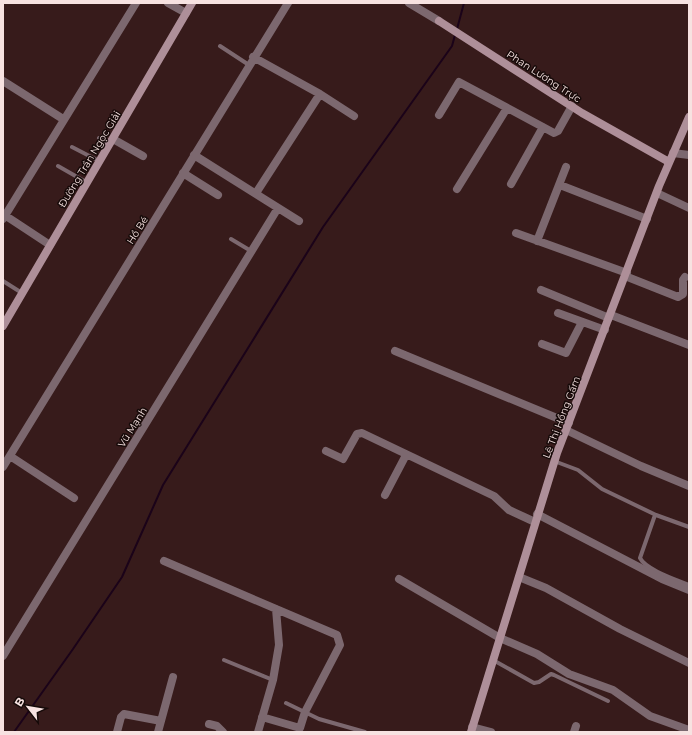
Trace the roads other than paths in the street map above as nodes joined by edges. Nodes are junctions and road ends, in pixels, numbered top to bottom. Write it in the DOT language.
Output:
graph roads {
  1 [pos="136,3"];
  2 [pos="168,3"];
  3 [pos="192,3"];
  4 [pos="288,3"];
  5 [pos="409,3"];
  6 [pos="186,14"];
  7 [pos="220,46"];
  8 [pos="251,61"];
  9 [pos="3,81"];
  10 [pos="320,94"];
  11 [pos="572,106"];
  12 [pos="507,108"];
  13 [pos="439,115"];
  14 [pos="354,116"];
  15 [pos="689,117"];
  16 [pos="63,119"];
  17 [pos="543,127"];
  18 [pos="99,138"];
  19 [pos="111,142"];
  20 [pos="72,146"];
  21 [pos="673,153"];
  22 [pos="194,155"];
  23 [pos="689,155"];
  24 [pos="143,156"];
  25 [pos="99,162"];
  26 [pos="669,162"];
  27 [pos="58,166"];
  28 [pos="566,167"];
  29 [pos="183,173"];
  30 [pos="86,182"];
  31 [pos="511,184"];
  32 [pos="560,185"];
  33 [pos="457,189"];
  34 [pos="256,193"];
  35 [pos="657,193"];
  36 [pos="218,195"];
  37 [pos="278,208"];
  38 [pos="689,208"];
  39 [pos="4,215"];
  40 [pos="647,219"];
  41 [pos="299,221"];
  42 [pos="516,233"];
  43 [pos="231,239"];
  44 [pos="536,241"];
  45 [pos="50,245"];
  46 [pos="251,252"];
  47 [pos="626,275"];
  48 [pos="685,277"];
  49 [pos="3,281"];
  50 [pos="541,290"];
  51 [pos="22,293"];
  52 [pos="558,313"];
  53 [pos="610,316"];
  54 [pos="582,322"];
  55 [pos="3,326"];
  56 [pos="604,330"];
  57 [pos="542,344"];
  58 [pos="689,345"];
  59 [pos="395,351"];
  60 [pos="568,426"];
  61 [pos="326,451"];
  62 [pos="406,456"];
  63 [pos="7,457"];
  64 [pos="554,461"];
  65 [pos="3,467"];
  66 [pos="689,486"];
  67 [pos="385,495"];
  68 [pos="74,498"];
  69 [pos="655,515"];
  70 [pos="536,518"];
  71 [pos="689,527"];
  72 [pos="164,561"];
  73 [pos="519,577"];
  74 [pos="399,579"];
  75 [pos="689,585"];
  76 [pos="689,590"];
  77 [pos="276,609"];
  78 [pos="500,638"];
  79 [pos="3,656"];
  80 [pos="224,660"];
  81 [pos="493,660"];
  82 [pos="689,663"];
  83 [pos="173,677"];
  84 [pos="273,680"];
  85 [pos="608,702"];
  86 [pos="286,703"];
  87 [pos="305,712"];
  88 [pos="262,717"];
  89 [pos="161,721"];
  90 [pos="210,724"];
  91 [pos="472,729"];
  92 [pos="689,730"];
  93 [pos="117,732"];
  94 [pos="158,732"];
  95 [pos="223,732"];
  96 [pos="258,732"];
  97 [pos="365,732"];
  98 [pos="491,732"];
  1 -- 16 [label="street"];
  2 -- 6 [label="street"];
  3 -- 6 [label="street, Đường Trần Ngọc Giải"];
  4 -- 8 [label="street, Hồ Bé"];
  5 -- 11 [label="street, Phan Lương Trực"];
  6 -- 19 [label="street, Đường Trần Ngọc Giải"];
  7 -- 8 [label="lane"];
  8 -- 10 [label="street"];
  8 -- 22 [label="street, Hồ Bé"];
  9 -- 16 [label="street"];
  10 -- 14 [label="street"];
  10 -- 34 [label="street"];
  11 -- 17 [label="street"];
  11 -- 26 [label="street, Phan Lương Trực"];
  12 -- 13 [label="street"];
  12 -- 17 [label="street"];
  12 -- 33 [label="street"];
  15 -- 21 [label="street, Lê Thị Hồng Gấm"];
  16 -- 39 [label="street"];
  17 -- 31 [label="street"];
  18 -- 19 [label="lane"];
  19 -- 24 [label="street"];
  19 -- 25 [label="street, Đường Trần Ngọc Giải"];
  20 -- 25 [label="lane"];
  21 -- 23 [label="street"];
  21 -- 26 [label="street, Lê Thị Hồng Gấm"];
  22 -- 29 [label="street, Hồ Bé"];
  22 -- 34 [label="street"];
  25 -- 30 [label="street, Đường Trần Ngọc Giải"];
  26 -- 35 [label="street, Lê Thị Hồng Gấm"];
  27 -- 30 [label="lane"];
  28 -- 32 [label="street"];
  29 -- 36 [label="street"];
  29 -- 63 [label="street, Hồ Bé"];
  30 -- 45 [label="street, Đường Trần Ngọc Giải"];
  32 -- 40 [label="street"];
  32 -- 44 [label="street"];
  34 -- 37 [label="street"];
  35 -- 38 [label="street"];
  35 -- 40 [label="street, Lê Thị Hồng Gấm"];
  37 -- 41 [label="street"];
  37 -- 46 [label="street, Vũ Mạnh"];
  39 -- 45 [label="street"];
  40 -- 47 [label="street, Lê Thị Hồng Gấm"];
  42 -- 44 [label="street"];
  43 -- 46 [label="lane"];
  44 -- 47 [label="street"];
  45 -- 51 [label="street, Đường Trần Ngọc Giải"];
  46 -- 79 [label="street, Vũ Mạnh"];
  47 -- 48 [label="street"];
  47 -- 53 [label="street, Lê Thị Hồng Gấm"];
  49 -- 51 [label="lane"];
  50 -- 53 [label="street"];
  51 -- 55 [label="street, Đường Trần Ngọc Giải"];
  52 -- 54 [label="street"];
  53 -- 56 [label="street, Lê Thị Hồng Gấm"];
  53 -- 58 [label="street"];
  54 -- 56 [label="street"];
  54 -- 57 [label="street"];
  56 -- 60 [label="street, Lê Thị Hồng Gấm"];
  59 -- 60 [label="street"];
  60 -- 64 [label="street, Lê Thị Hồng Gấm"];
  60 -- 66 [label="street"];
  61 -- 62 [label="street"];
  62 -- 67 [label="street"];
  62 -- 70 [label="street"];
  63 -- 65 [label="street, Hồ Bé"];
  63 -- 68 [label="street"];
  64 -- 69 [label="lane"];
  64 -- 70 [label="street, Lê Thị Hồng Gấm"];
  69 -- 71 [label="lane"];
  69 -- 75 [label="lane"];
  70 -- 73 [label="street, Lê Thị Hồng Gấm"];
  70 -- 76 [label="street"];
  72 -- 77 [label="street"];
  73 -- 78 [label="street, Lê Thị Hồng Gấm"];
  73 -- 82 [label="street"];
  74 -- 78 [label="street"];
  77 -- 84 [label="street"];
  77 -- 87 [label="street"];
  78 -- 81 [label="street, Lê Thị Hồng Gấm"];
  78 -- 92 [label="street"];
  80 -- 84 [label="lane"];
  81 -- 85 [label="lane"];
  81 -- 91 [label="street, Lê Thị Hồng Gấm"];
  83 -- 89 [label="street"];
  84 -- 88 [label="street"];
  86 -- 87 [label="lane"];
  87 -- 88 [label="street"];
  87 -- 97 [label="lane"];
  88 -- 96 [label="street"];
  89 -- 93 [label="street"];
  89 -- 94 [label="street"];
  90 -- 95 [label="street"];
  91 -- 98 [label="street"];
}
